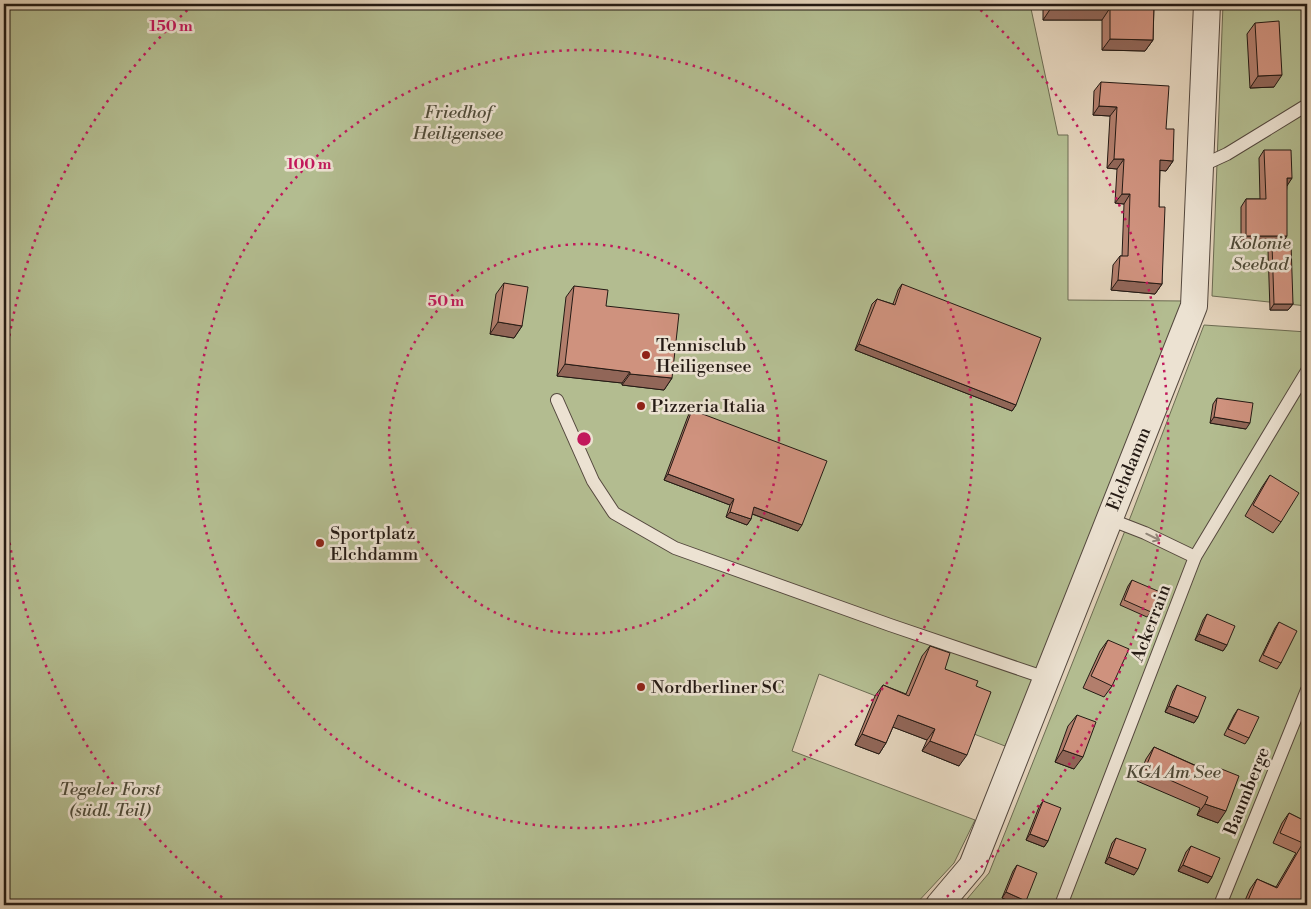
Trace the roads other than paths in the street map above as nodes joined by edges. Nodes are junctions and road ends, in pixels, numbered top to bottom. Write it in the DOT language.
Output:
graph roads {
  1 [pos="1207,4"];
  2 [pos="1307,105"];
  3 [pos="1201,166"];
  4 [pos="1307,371"];
  5 [pos="557,400"];
  6 [pos="1109,519"];
  7 [pos="1195,557"];
  8 [pos="1046,678"];
  9 [pos="1307,690"];
  10 [pos="939,905"];
  11 [pos="1062,905"];
  12 [pos="1220,905"];
  1 -- 3 [label="street, Elchdamm"];
  2 -- 3 [label="lane"];
  3 -- 6 [label="street, Elchdamm"];
  4 -- 7 [label="lane, Ackerrain"];
  5 -- 8 [label="lane"];
  6 -- 7 [label="lane, one-way"];
  6 -- 8 [label="street, Elchdamm"];
  7 -- 11 [label="lane, Ackerrain"];
  8 -- 10 [label="street, Elchdamm"];
  9 -- 12 [label="lane, Baumberge"];
}
